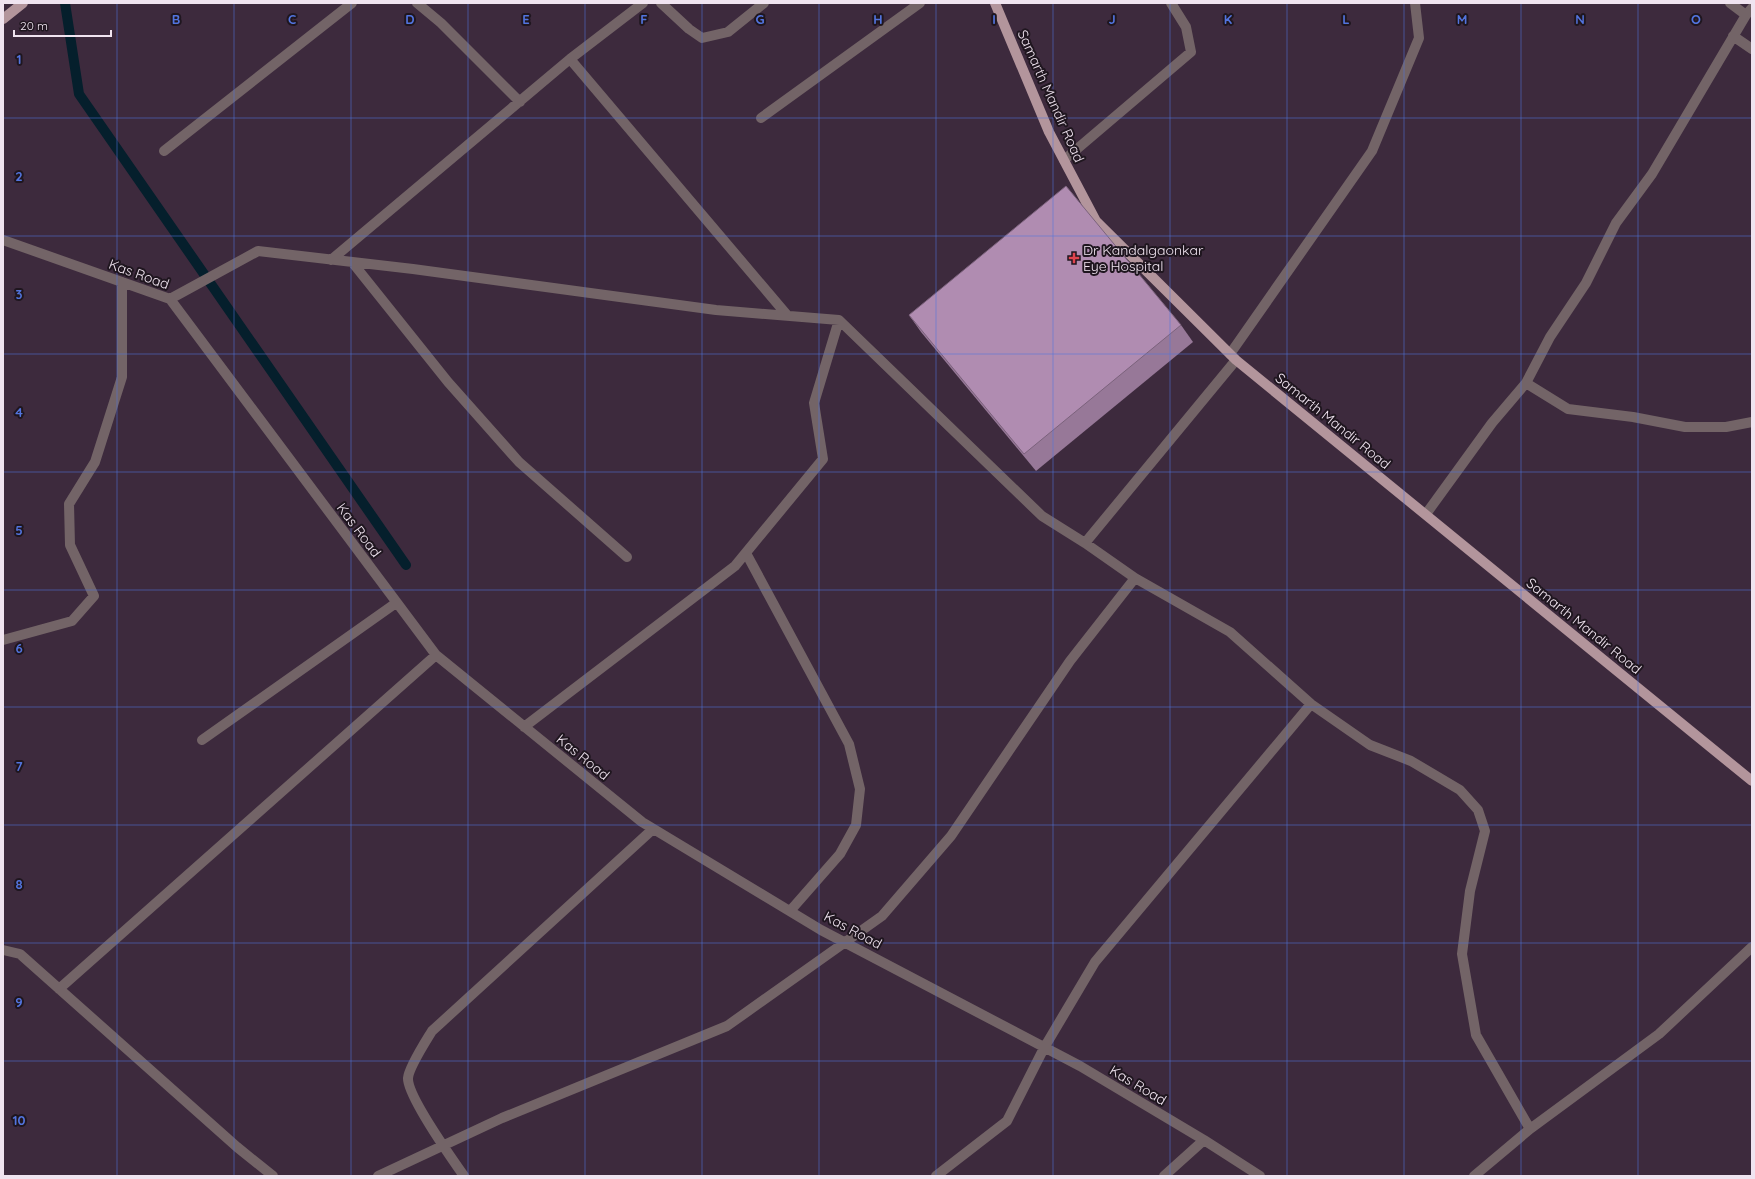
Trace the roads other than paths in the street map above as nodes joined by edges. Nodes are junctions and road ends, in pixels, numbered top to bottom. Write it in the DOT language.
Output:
graph roads {
  1 [pos="23,3"];
  2 [pos="352,3"];
  3 [pos="417,3"];
  4 [pos="644,3"];
  5 [pos="661,3"];
  6 [pos="764,3"];
  7 [pos="920,3"];
  8 [pos="995,3"];
  9 [pos="1171,3"];
  10 [pos="1415,3"];
  11 [pos="1730,3"];
  12 [pos="1749,12"];
  13 [pos="3,19"];
  14 [pos="1733,36"];
  15 [pos="1752,49"];
  16 [pos="570,59"];
  17 [pos="520,102"];
  18 [pos="760,118"];
  19 [pos="164,151"];
  20 [pos="1064,160"];
  21 [pos="3,240"];
  22 [pos="331,260"];
  23 [pos="352,262"];
  24 [pos="122,282"];
  25 [pos="170,299"];
  26 [pos="787,316"];
  27 [pos="838,320"];
  28 [pos="1233,357"];
  29 [pos="1526,383"];
  30 [pos="1752,422"];
  31 [pos="1426,514"];
  32 [pos="1085,543"];
  33 [pos="746,553"];
  34 [pos="627,557"];
  35 [pos="1135,578"];
  36 [pos="396,603"];
  37 [pos="3,640"];
  38 [pos="436,656"];
  39 [pos="1311,704"];
  40 [pos="524,727"];
  41 [pos="202,740"];
  42 [pos="1752,781"];
  43 [pos="654,829"];
  44 [pos="790,911"];
  45 [pos="845,942"];
  46 [pos="1752,946"];
  47 [pos="3,950"];
  48 [pos="59,989"];
  49 [pos="1044,1048"];
  50 [pos="1530,1129"];
  51 [pos="1204,1140"];
  52 [pos="444,1145"];
  53 [pos="273,1176"];
  54 [pos="378,1176"];
  55 [pos="464,1176"];
  56 [pos="936,1176"];
  57 [pos="1164,1176"];
  58 [pos="1260,1176"];
  59 [pos="1474,1176"];
  1 -- 13 [label="main road"];
  2 -- 19 [label="street"];
  3 -- 17 [label="street"];
  4 -- 16 [label="street"];
  5 -- 6 [label="street"];
  7 -- 18 [label="street"];
  8 -- 20 [label="main road, Samarth Mandir Road"];
  9 -- 20 [label="street"];
  10 -- 28 [label="street"];
  11 -- 12 [label="street"];
  12 -- 14 [label="street"];
  14 -- 15 [label="street"];
  14 -- 29 [label="street"];
  16 -- 17 [label="street"];
  16 -- 26 [label="street"];
  17 -- 22 [label="street"];
  20 -- 28 [label="main road, Samarth Mandir Road"];
  21 -- 24 [label="street, Kas Road"];
  22 -- 23 [label="street"];
  22 -- 25 [label="street"];
  23 -- 26 [label="street"];
  23 -- 34 [label="street"];
  24 -- 25 [label="street, Kas Road"];
  24 -- 37 [label="street"];
  25 -- 36 [label="street, Kas Road"];
  26 -- 27 [label="street"];
  27 -- 32 [label="street"];
  27 -- 33 [label="street"];
  28 -- 31 [label="main road, Samarth Mandir Road"];
  28 -- 32 [label="street"];
  29 -- 30 [label="street"];
  29 -- 31 [label="street"];
  31 -- 42 [label="main road, Samarth Mandir Road"];
  32 -- 35 [label="street"];
  33 -- 40 [label="street"];
  33 -- 44 [label="street"];
  35 -- 39 [label="street"];
  35 -- 45 [label="street"];
  36 -- 38 [label="street, Kas Road"];
  36 -- 41 [label="street"];
  38 -- 40 [label="street, Kas Road"];
  38 -- 48 [label="street"];
  39 -- 49 [label="street"];
  39 -- 50 [label="street"];
  40 -- 43 [label="street, Kas Road"];
  43 -- 44 [label="street, Kas Road"];
  43 -- 52 [label="street"];
  44 -- 45 [label="street, Kas Road"];
  45 -- 49 [label="street, Kas Road"];
  45 -- 52 [label="street"];
  46 -- 50 [label="street"];
  47 -- 48 [label="street"];
  48 -- 53 [label="street"];
  49 -- 51 [label="street, Kas Road"];
  49 -- 56 [label="street"];
  50 -- 59 [label="street"];
  51 -- 57 [label="street"];
  51 -- 58 [label="street, Kas Road"];
  52 -- 54 [label="street"];
  52 -- 55 [label="street"];
}
